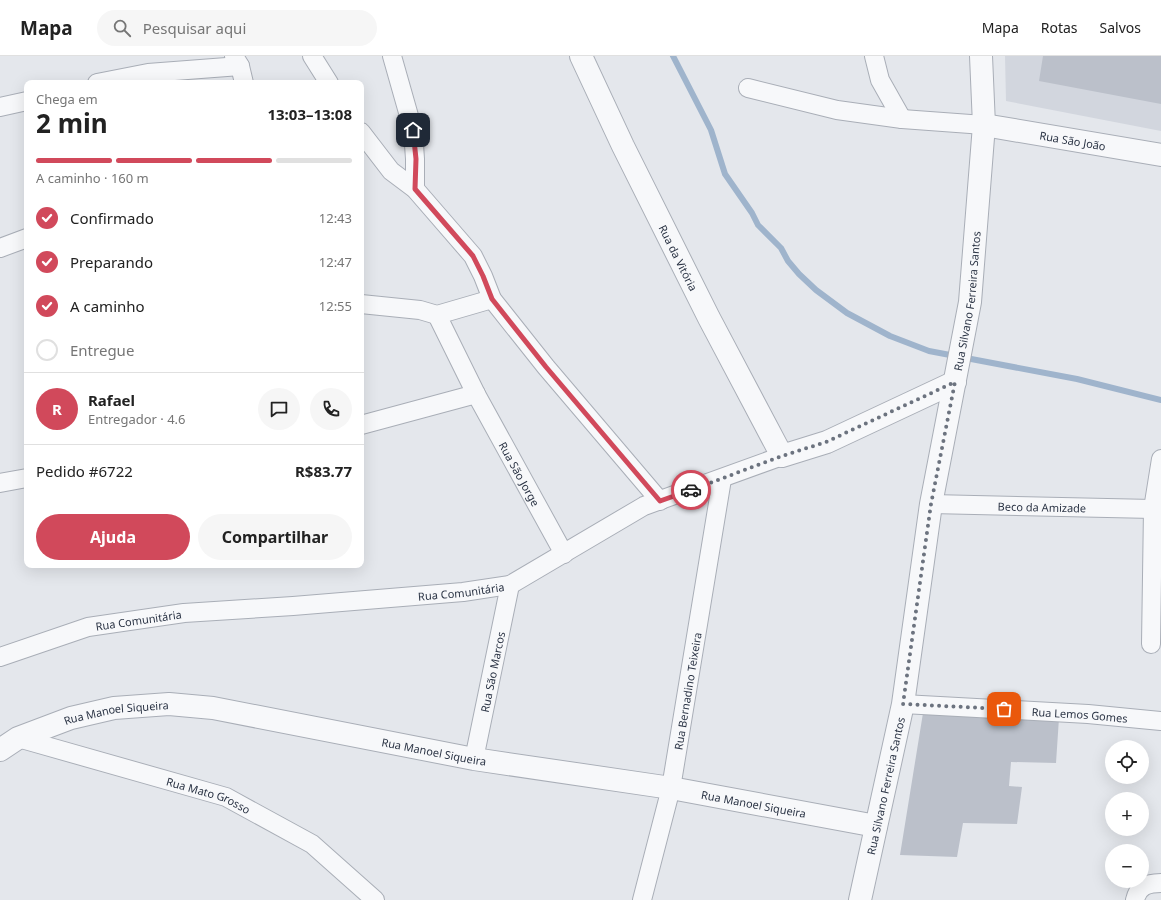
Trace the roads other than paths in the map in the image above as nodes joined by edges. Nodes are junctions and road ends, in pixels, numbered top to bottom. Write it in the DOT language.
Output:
graph roads {
  1 [pos="312,56"];
  2 [pos="392,56"];
  3 [pos="581,56"];
  4 [pos="874,56"];
  5 [pos="981,56"];
  6 [pos="237,61"];
  7 [pos="112,80"];
  8 [pos="243,80"];
  9 [pos="327,80"];
  10 [pos="748,88"];
  11 [pos="24,102"];
  12 [pos="0,107"];
  13 [pos="902,119"];
  14 [pos="984,125"];
  15 [pos="364,136"];
  16 [pos="1161,155"];
  17 [pos="415,189"];
  18 [pos="24,239"];
  19 [pos="0,248"];
  20 [pos="492,299"];
  21 [pos="364,304"];
  22 [pos="437,315"];
  23 [pos="955,382"];
  24 [pos="476,394"];
  25 [pos="364,424"];
  26 [pos="782,456"];
  27 [pos="1161,459"];
  28 [pos="24,479"];
  29 [pos="722,479"];
  30 [pos="0,483"];
  31 [pos="660,501"];
  32 [pos="931,504"];
  33 [pos="1152,509"];
  34 [pos="564,554"];
  35 [pos="510,585"];
  36 [pos="1150,644"];
  37 [pos="0,657"];
  38 [pos="903,704"];
  39 [pos="1161,721"];
  40 [pos="18,738"];
  41 [pos="0,750"];
  42 [pos="474,759"];
  43 [pos="671,788"];
  44 [pos="876,826"];
  45 [pos="1161,883"];
  46 [pos="375,900"];
  47 [pos="642,900"];
  48 [pos="860,900"];
  49 [pos="1135,900"];
  1 -- 9 [label="street"];
  2 -- 17 [label="street"];
  3 -- 26 [label="street, Rua da Vitória"];
  4 -- 13 [label="street"];
  5 -- 14 [label="street, Rua Silvano Ferreira Santos"];
  6 -- 7 [label="street"];
  6 -- 8 [label="street"];
  10 -- 13 [label="street"];
  11 -- 12 [label="street"];
  13 -- 14 [label="street"];
  14 -- 16 [label="street, Rua São João"];
  14 -- 23 [label="street, Rua Silvano Ferreira Santos"];
  15 -- 17 [label="street"];
  17 -- 20 [label="street"];
  18 -- 19 [label="street"];
  20 -- 22 [label="street"];
  20 -- 31 [label="street"];
  21 -- 22 [label="street"];
  22 -- 24 [label="street, Rua São Jorge"];
  23 -- 26 [label="street, Rua Comunitária"];
  23 -- 32 [label="street, Rua Silvano Ferreira Santos"];
  24 -- 25 [label="street"];
  24 -- 34 [label="street, Rua São Jorge"];
  26 -- 29 [label="street, Rua Comunitária"];
  27 -- 33 [label="street"];
  28 -- 30 [label="street"];
  29 -- 31 [label="street, Rua Comunitária"];
  29 -- 43 [label="street, Rua Bernadino Teixeira"];
  31 -- 34 [label="street, Rua Comunitária"];
  32 -- 33 [label="street, Beco da Amizade"];
  32 -- 38 [label="street, Rua Silvano Ferreira Santos"];
  33 -- 36 [label="street"];
  34 -- 35 [label="street, Rua Comunitária"];
  35 -- 37 [label="street, Rua Comunitária"];
  35 -- 42 [label="street, Rua São Marcos"];
  38 -- 39 [label="street, Rua Lemos Gomes"];
  38 -- 44 [label="street, Rua Silvano Ferreira Santos"];
  40 -- 41 [label="street, Rua Manoel Siqueira"];
  40 -- 42 [label="street, Rua Manoel Siqueira"];
  40 -- 46 [label="street, Rua Mato Grosso"];
  42 -- 43 [label="street, Rua Manoel Siqueira"];
  43 -- 44 [label="street, Rua Manoel Siqueira"];
  43 -- 47 [label="street, Rua Bernadino Teixeira"];
  44 -- 48 [label="street, Rua Silvano Ferreira Santos"];
  45 -- 49 [label="street"];
}
